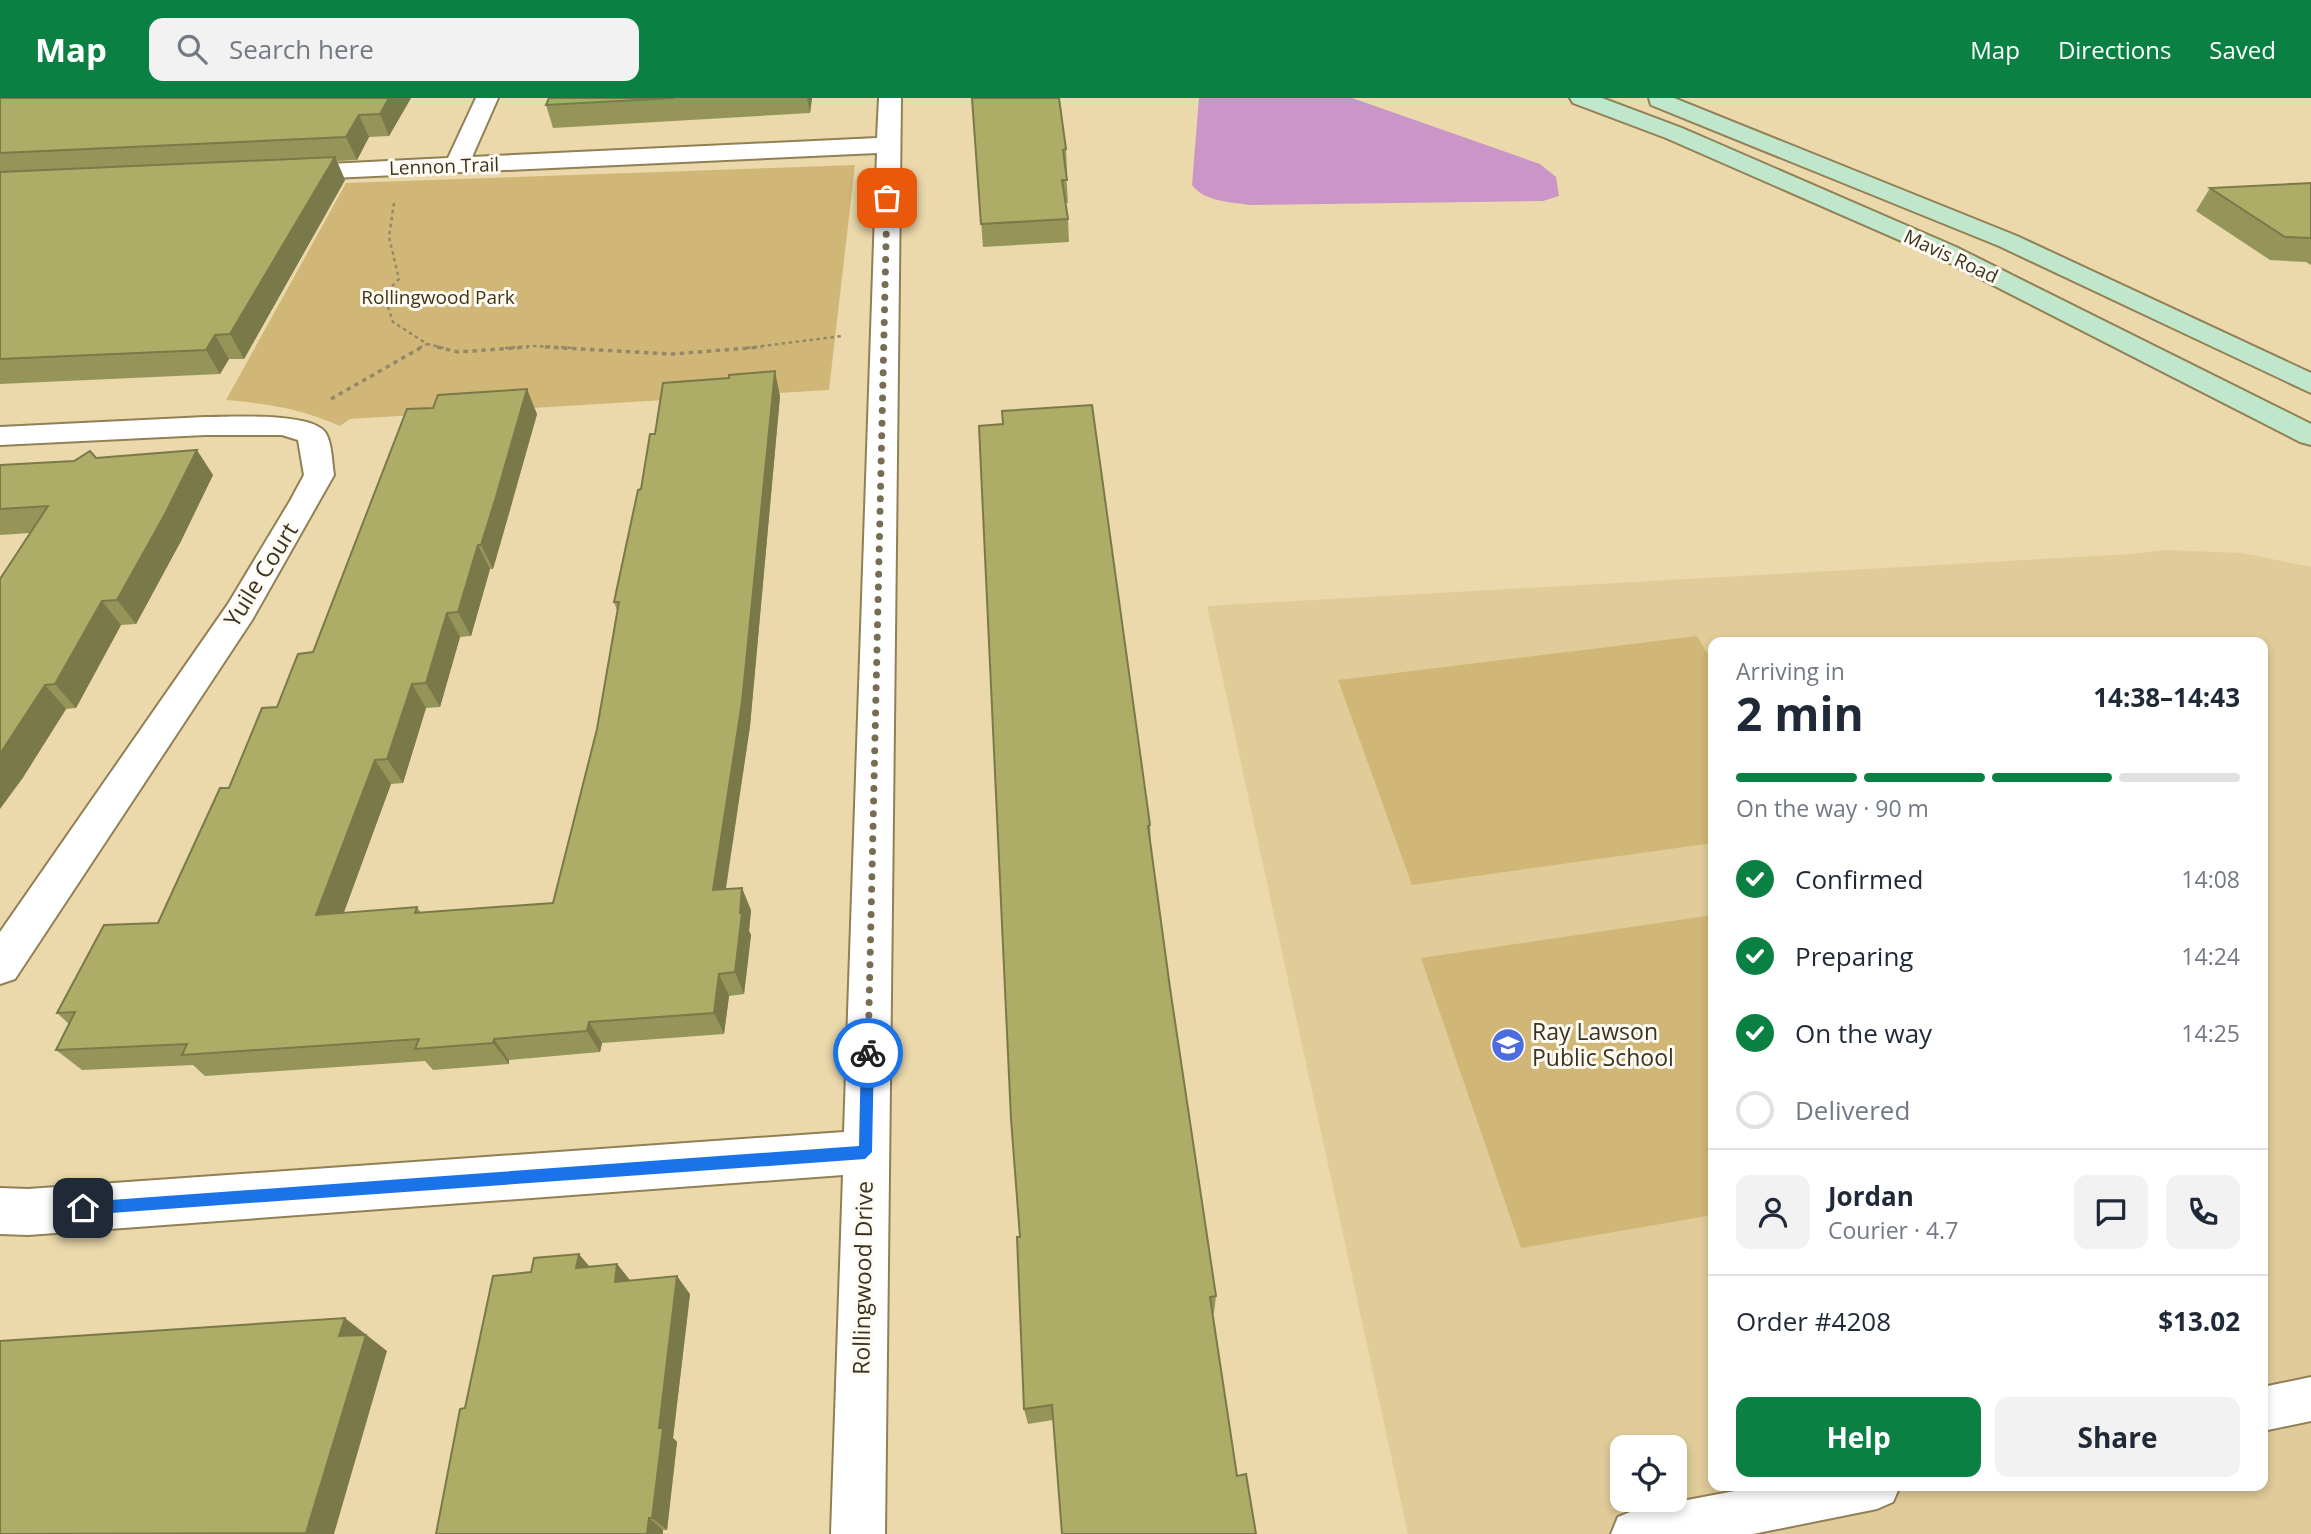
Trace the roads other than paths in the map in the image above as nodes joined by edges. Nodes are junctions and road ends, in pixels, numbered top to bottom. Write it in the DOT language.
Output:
graph roads {
  1 [pos="488,98"];
  2 [pos="890,98"];
  3 [pos="1581,98"];
  4 [pos="1654,98"];
  5 [pos="888,145"];
  6 [pos="456,166"];
  7 [pos="261,174"];
  8 [pos="2311,384"];
  9 [pos="0,436"];
  10 [pos="2311,436"];
  11 [pos="0,966"];
  12 [pos="865,1152"];
  13 [pos="0,1211"];
  14 [pos="2311,1399"];
  15 [pos="2268,1408"];
  16 [pos="1852,1491"];
  17 [pos="858,1534"];
  18 [pos="1635,1534"];
  1 -- 6 [label="street"];
  2 -- 5 [label="street, Rollingwood Drive"];
  3 -- 10 [label="main road, Mavis Road"];
  4 -- 8 [label="main road, Mavis Road"];
  5 -- 6 [label="street, Lennon Trail"];
  5 -- 12 [label="street, Rollingwood Drive"];
  6 -- 7 [label="street, Lennon Trail"];
  9 -- 11 [label="street, Yuile Court"];
  12 -- 13 [label="street"];
  12 -- 17 [label="street, Rollingwood Drive"];
  14 -- 15 [label="lane"];
  16 -- 18 [label="lane"];
}
